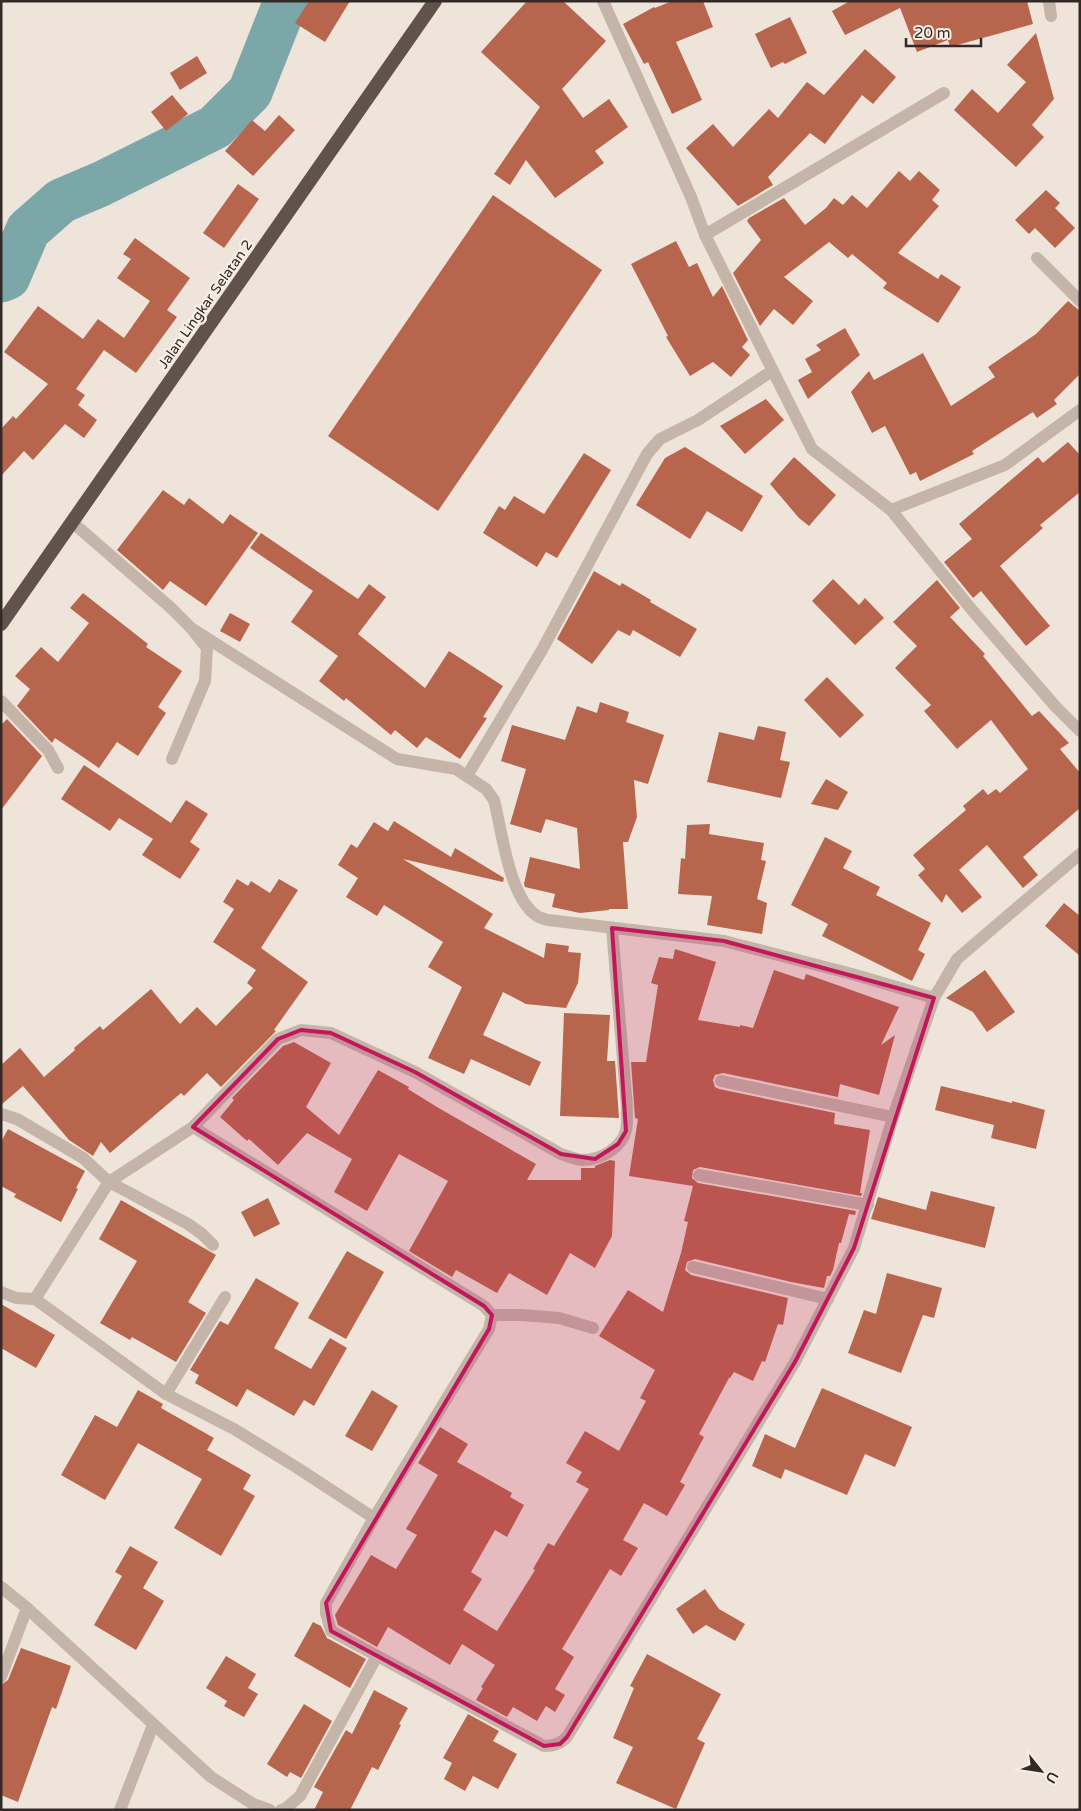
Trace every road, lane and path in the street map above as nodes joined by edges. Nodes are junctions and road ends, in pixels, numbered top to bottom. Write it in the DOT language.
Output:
graph roads {
  1 [pos="435,1"];
  2 [pos="603,1"];
  3 [pos="1049,1"];
  4 [pos="1051,16"];
  5 [pos="944,93"];
  6 [pos="705,235"];
  7 [pos="1038,258"];
  8 [pos="1080,301"];
  9 [pos="772,371"];
  10 [pos="1080,410"];
  11 [pos="892,510"];
  12 [pos="72,522"];
  13 [pos="1,624"];
  14 [pos="192,628"];
  15 [pos="1,701"];
  16 [pos="1080,731"];
  17 [pos="172,759"];
  18 [pos="58,768"];
  19 [pos="467,776"];
  20 [pos="1080,854"];
  21 [pos="612,928"];
  22 [pos="934,998"];
  23 [pos="721,1081"];
  24 [pos="1,1114"];
  25 [pos="893,1117"];
  26 [pos="193,1127"];
  27 [pos="700,1175"];
  28 [pos="110,1182"];
  29 [pos="868,1205"];
  30 [pos="213,1246"];
  31 [pos="693,1267"];
  32 [pos="1,1292"];
  33 [pos="225,1298"];
  34 [pos="34,1299"];
  35 [pos="828,1299"];
  36 [pos="492,1315"];
  37 [pos="592,1328"];
  38 [pos="166,1394"];
  39 [pos="374,1518"];
  40 [pos="1,1587"];
  41 [pos="27,1608"];
  42 [pos="377,1656"];
  43 [pos="1,1677"];
  44 [pos="153,1725"];
  45 [pos="120,1810"];
  46 [pos="270,1810"];
  47 [pos="281,1810"];
  1 -- 12 [label="highway, Jalan Lingkar Selatan 2"];
  2 -- 6 [label="street"];
  3 -- 4 [label="street"];
  5 -- 6 [label="street"];
  6 -- 9 [label="street"];
  7 -- 8 [label="street"];
  9 -- 11 [label="street"];
  9 -- 19 [label="street"];
  10 -- 11 [label="street"];
  11 -- 16 [label="street"];
  12 -- 13 [label="highway, Jalan Lingkar Selatan 2"];
  12 -- 14 [label="street"];
  14 -- 17 [label="street"];
  14 -- 19 [label="street"];
  15 -- 18 [label="street"];
  19 -- 21 [label="street"];
  20 -- 22 [label="street"];
  21 -- 22 [label="street"];
  21 -- 26 [label="street"];
  22 -- 25 [label="street"];
  23 -- 25 [label="street"];
  24 -- 28 [label="street"];
  25 -- 29 [label="street"];
  26 -- 28 [label="street"];
  26 -- 36 [label="street"];
  27 -- 29 [label="street"];
  28 -- 30 [label="street"];
  28 -- 34 [label="street"];
  29 -- 35 [label="street"];
  31 -- 35 [label="street"];
  32 -- 34 [label="street"];
  33 -- 38 [label="street"];
  34 -- 38 [label="street"];
  35 -- 42 [label="street"];
  36 -- 37 [label="street"];
  36 -- 39 [label="street"];
  38 -- 39 [label="street"];
  39 -- 42 [label="street"];
  40 -- 41 [label="street"];
  41 -- 43 [label="street"];
  41 -- 44 [label="street"];
  42 -- 47 [label="street"];
  44 -- 45 [label="street"];
  44 -- 46 [label="street"];
}
